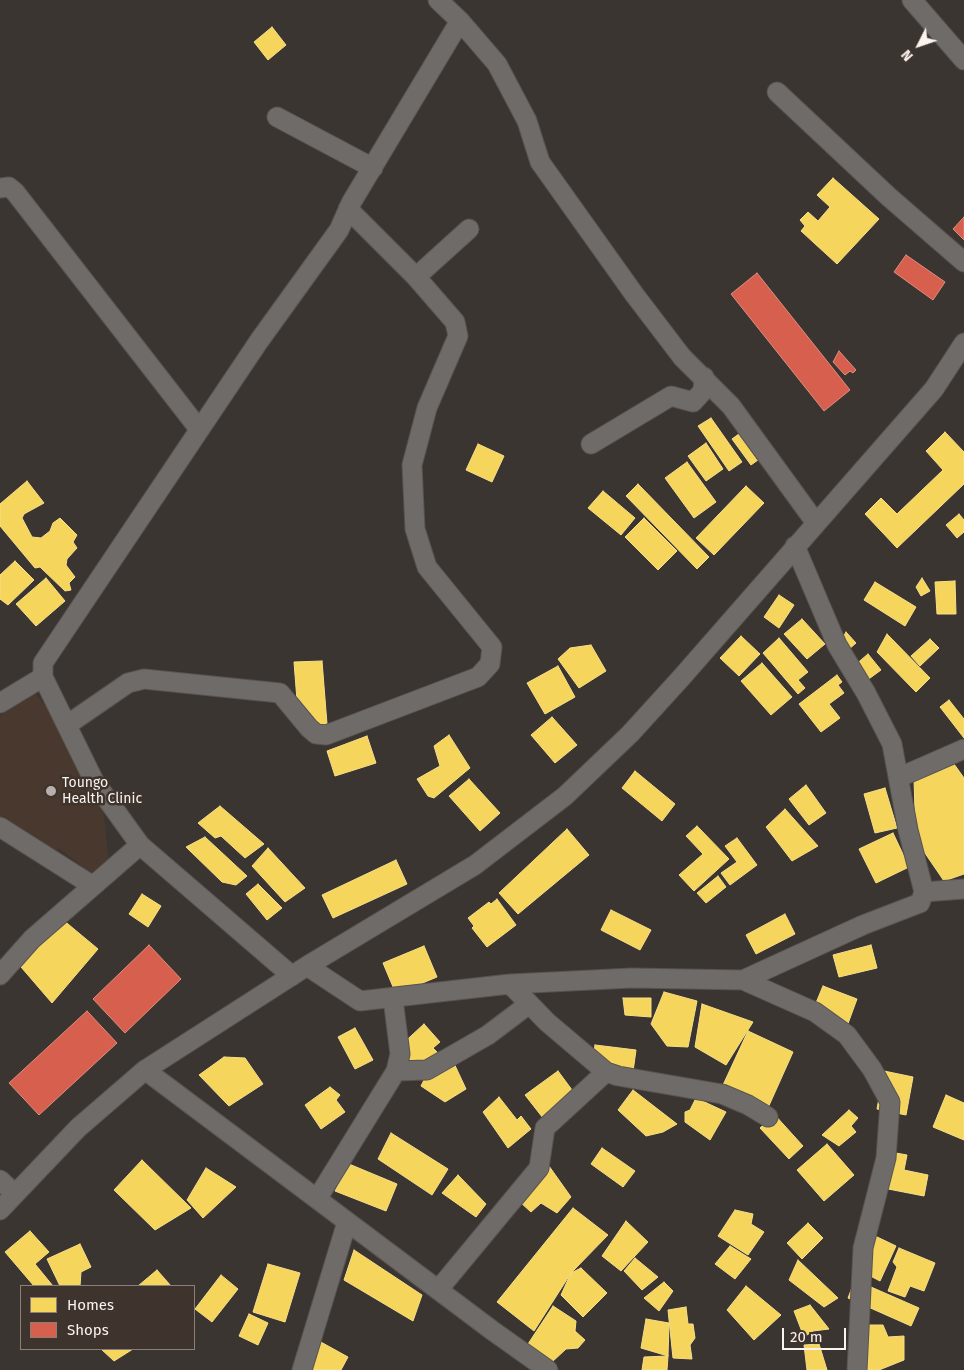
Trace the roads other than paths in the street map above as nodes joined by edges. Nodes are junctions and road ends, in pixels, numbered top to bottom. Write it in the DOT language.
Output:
graph roads {
  1 [pos="438,0"];
  2 [pos="912,0"];
  3 [pos="460,21"];
  4 [pos="964,60"];
  5 [pos="777,92"];
  6 [pos="278,117"];
  7 [pos="373,168"];
  8 [pos="0,188"];
  9 [pos="348,209"];
  10 [pos="469,229"];
  11 [pos="964,262"];
  12 [pos="416,277"];
  13 [pos="964,343"];
  14 [pos="704,377"];
  15 [pos="199,429"];
  16 [pos="591,444"];
  17 [pos="816,523"];
  18 [pos="795,546"];
  19 [pos="43,677"];
  20 [pos="0,703"];
  21 [pos="67,725"];
  22 [pos="964,749"];
  23 [pos="900,777"];
  24 [pos="0,827"];
  25 [pos="140,845"];
  26 [pos="92,886"];
  27 [pos="964,889"];
  28 [pos="924,892"];
  29 [pos="299,971"];
  30 [pos="0,975"];
  31 [pos="743,980"];
  32 [pos="510,984"];
  33 [pos="393,999"];
  34 [pos="529,1004"];
  35 [pos="145,1070"];
  36 [pos="396,1071"];
  37 [pos="606,1072"];
  38 [pos="768,1117"];
  39 [pos="0,1180"];
  40 [pos="15,1194"];
  41 [pos="317,1198"];
  42 [pos="0,1210"];
  43 [pos="347,1222"];
  44 [pos="438,1290"];
  45 [pos="302,1370"];
  46 [pos="548,1370"];
  47 [pos="857,1370"];
  1 -- 3 [label="street"];
  2 -- 4 [label="street"];
  3 -- 7 [label="street"];
  3 -- 14 [label="street"];
  5 -- 11 [label="street"];
  6 -- 7 [label="street"];
  7 -- 9 [label="street"];
  8 -- 15 [label="street"];
  9 -- 12 [label="street"];
  9 -- 15 [label="street"];
  10 -- 12 [label="street"];
  12 -- 21 [label="street"];
  13 -- 17 [label="street"];
  14 -- 16 [label="street"];
  14 -- 17 [label="street"];
  15 -- 19 [label="street"];
  17 -- 18 [label="street"];
  18 -- 23 [label="street"];
  18 -- 29 [label="street"];
  19 -- 20 [label="street"];
  19 -- 21 [label="street"];
  21 -- 25 [label="street"];
  22 -- 23 [label="street"];
  23 -- 28 [label="street"];
  24 -- 26 [label="street"];
  25 -- 26 [label="street"];
  25 -- 29 [label="street"];
  26 -- 30 [label="street"];
  27 -- 28 [label="street"];
  28 -- 31 [label="street"];
  29 -- 33 [label="street"];
  29 -- 35 [label="street"];
  31 -- 32 [label="street"];
  31 -- 47 [label="street"];
  32 -- 33 [label="street"];
  32 -- 34 [label="street"];
  33 -- 36 [label="street"];
  34 -- 36 [label="street"];
  34 -- 37 [label="street"];
  35 -- 40 [label="street"];
  35 -- 41 [label="street"];
  36 -- 41 [label="street"];
  37 -- 38 [label="street"];
  37 -- 44 [label="street"];
  39 -- 40 [label="street"];
  40 -- 42 [label="street"];
  41 -- 43 [label="street"];
  43 -- 44 [label="street"];
  43 -- 45 [label="street"];
  44 -- 46 [label="street"];
}
